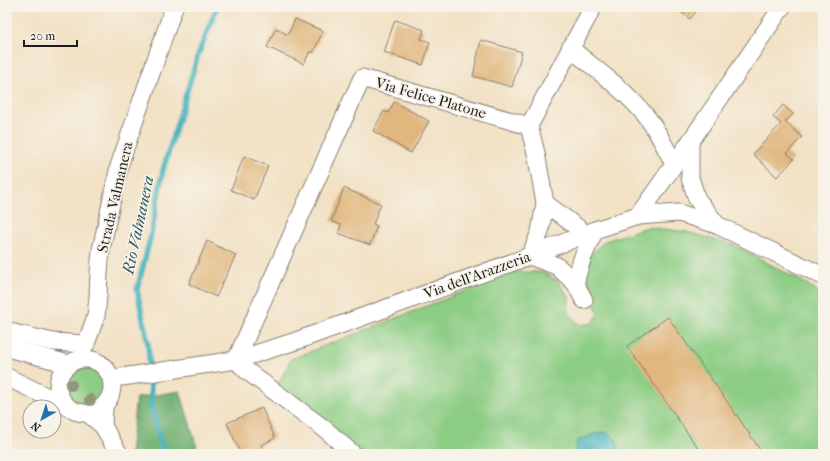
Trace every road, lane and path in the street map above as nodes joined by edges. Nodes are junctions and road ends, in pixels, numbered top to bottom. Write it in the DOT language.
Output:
graph roads {
  1 [pos="174,7"];
  2 [pos="593,7"];
  3 [pos="782,7"];
  4 [pos="570,48"];
  5 [pos="529,126"];
  6 [pos="690,142"];
  7 [pos="674,164"];
  8 [pos="545,203"];
  9 [pos="638,216"];
  10 [pos="717,225"];
  11 [pos="591,232"];
  12 [pos="530,256"];
  13 [pos="823,276"];
  14 [pos="575,283"];
  15 [pos="584,300"];
  16 [pos="7,330"];
  17 [pos="86,344"];
  18 [pos="7,348"];
  19 [pos="236,360"];
  20 [pos="79,361"];
  21 [pos="7,377"];
  22 [pos="115,379"];
  23 [pos="66,406"];
  24 [pos="96,410"];
  25 [pos="119,454"];
  26 [pos="353,454"];
  1 -- 17 [label="street, Strada Valmanera"];
  2 -- 4 [label="street"];
  3 -- 6 [label="street"];
  4 -- 5 [label="street"];
  4 -- 7 [label="street"];
  5 -- 8 [label="street"];
  5 -- 19 [label="street, Via Felice Platone"];
  6 -- 7 [label="street"];
  6 -- 10 [label="street"];
  7 -- 9 [label="street"];
  8 -- 11 [label="street"];
  8 -- 12 [label="street"];
  9 -- 10 [label="street, Via dell'Arazzeria"];
  9 -- 11 [label="street, Via dell'Arazzeria"];
  10 -- 13 [label="street, Via dell'Arazzeria"];
  11 -- 12 [label="street, Via dell'Arazzeria"];
  11 -- 14 [label="street"];
  12 -- 14 [label="street"];
  12 -- 19 [label="street, Via dell'Arazzeria"];
  14 -- 15 [label="street"];
  16 -- 17 [label="street"];
  17 -- 20 [label="street"];
  18 -- 20 [label="street"];
  19 -- 22 [label="street, Via dell'Arazzeria"];
  19 -- 26 [label="street"];
  20 -- 22 [label="street"];
  20 -- 23 [label="street"];
  21 -- 23 [label="street"];
  22 -- 24 [label="street"];
  23 -- 24 [label="street"];
  24 -- 25 [label="street"];
}
